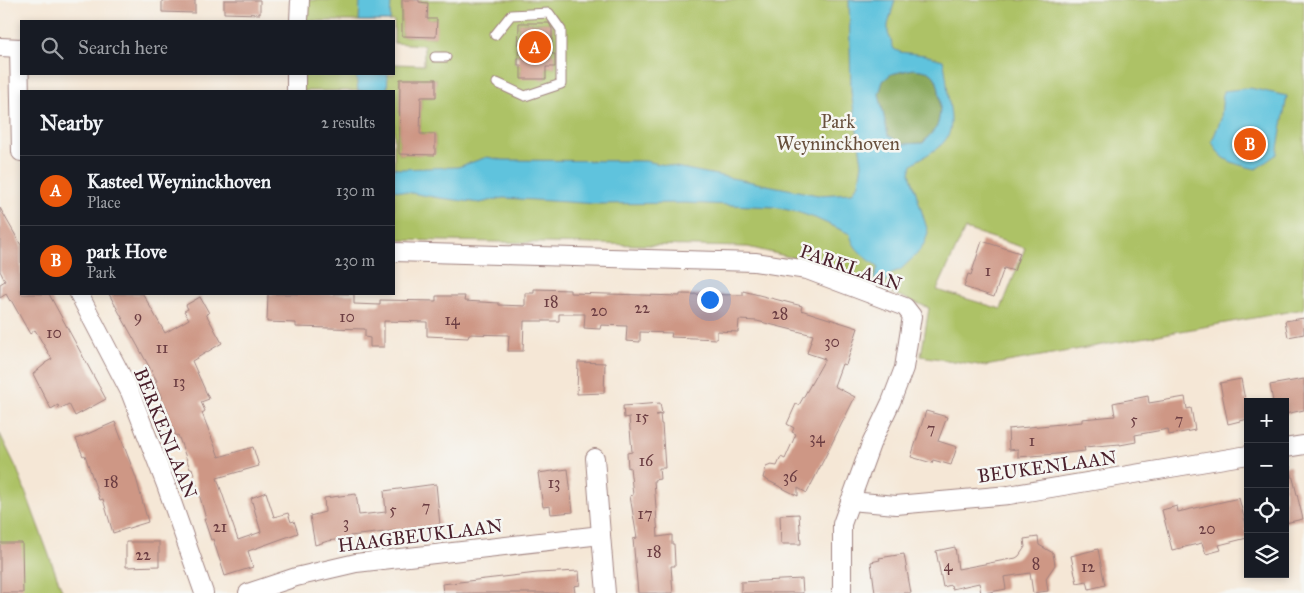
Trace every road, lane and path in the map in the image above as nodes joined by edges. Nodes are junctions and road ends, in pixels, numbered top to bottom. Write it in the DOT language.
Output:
graph roads {
  1 [pos="300,0"];
  2 [pos="299,20"];
  3 [pos="495,35"];
  4 [pos="0,47"];
  5 [pos="20,48"];
  6 [pos="435,57"];
  7 [pos="446,57"];
  8 [pos="20,75"];
  9 [pos="296,75"];
  10 [pos="497,83"];
  11 [pos="20,90"];
  12 [pos="296,90"];
  13 [pos="395,252"];
  14 [pos="80,295"];
  15 [pos="1304,445"];
  16 [pos="1289,447"];
  17 [pos="1244,456"];
  18 [pos="595,458"];
  19 [pos="850,500"];
  20 [pos="601,535"];
  21 [pos="204,593"];
  22 [pos="248,593"];
  23 [pos="606,593"];
  24 [pos="842,593"];
  1 -- 2 [label="street"];
  3 -- 10 [label="lane"];
  4 -- 5 [label="street"];
  6 -- 7 [label="lane"];
  8 -- 11 [label="street"];
  9 -- 12 [label="street"];
  13 -- 19 [label="street, PARKLAAN"];
  14 -- 21 [label="street, BERKENLAAN"];
  15 -- 16 [label="street"];
  17 -- 19 [label="street, BEUKENLAAN"];
  18 -- 20 [label="street"];
  19 -- 24 [label="street, PARKLAAN"];
  20 -- 22 [label="street, HAAGBEUKLAAN"];
  20 -- 23 [label="street"];
}
